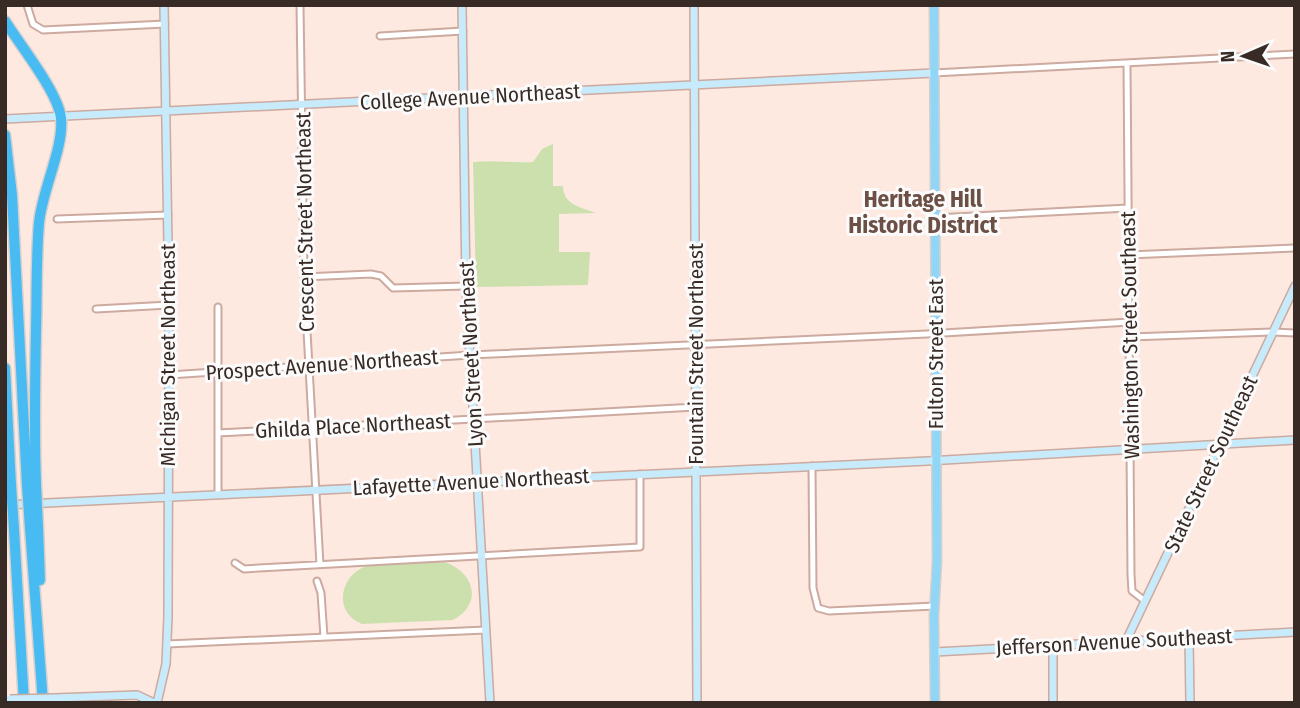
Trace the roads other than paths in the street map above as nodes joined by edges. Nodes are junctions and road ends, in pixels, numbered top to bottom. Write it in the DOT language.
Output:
graph roads {
  1 [pos="27,5"];
  2 [pos="164,5"];
  3 [pos="300,5"];
  4 [pos="463,5"];
  5 [pos="694,5"];
  6 [pos="934,5"];
  7 [pos="5,21"];
  8 [pos="164,24"];
  9 [pos="463,31"];
  10 [pos="380,36"];
  11 [pos="1295,54"];
  12 [pos="1128,63"];
  13 [pos="934,73"];
  14 [pos="695,85"];
  15 [pos="463,98"];
  16 [pos="303,105"];
  17 [pos="166,111"];
  18 [pos="61,117"];
  19 [pos="5,119"];
  20 [pos="5,135"];
  21 [pos="1128,208"];
  22 [pos="168,215"];
  23 [pos="935,218"];
  24 [pos="57,219"];
  25 [pos="1295,248"];
  26 [pos="1128,255"];
  27 [pos="304,277"];
  28 [pos="466,286"];
  29 [pos="1295,286"];
  30 [pos="169,305"];
  31 [pos="218,307"];
  32 [pos="96,309"];
  33 [pos="1130,322"];
  34 [pos="1273,332"];
  35 [pos="1295,333"];
  36 [pos="936,334"];
  37 [pos="1130,337"];
  38 [pos="696,345"];
  39 [pos="470,355"];
  40 [pos="309,365"];
  41 [pos="5,368"];
  42 [pos="218,371"];
  43 [pos="169,375"];
  44 [pos="696,407"];
  45 [pos="474,420"];
  46 [pos="312,428"];
  47 [pos="218,433"];
  48 [pos="1295,440"];
  49 [pos="1220,444"];
  50 [pos="5,445"];
  51 [pos="1132,448"];
  52 [pos="937,460"];
  53 [pos="10,465"];
  54 [pos="812,466"];
  55 [pos="697,471"];
  56 [pos="640,474"];
  57 [pos="477,482"];
  58 [pos="31,485"];
  59 [pos="316,491"];
  60 [pos="218,495"];
  61 [pos="168,499"];
  62 [pos="5,505"];
  63 [pos="482,556"];
  64 [pos="235,563"];
  65 [pos="320,565"];
  66 [pos="317,581"];
  67 [pos="1145,601"];
  68 [pos="935,606"];
  69 [pos="486,629"];
  70 [pos="1294,633"];
  71 [pos="324,637"];
  72 [pos="1189,638"];
  73 [pos="1126,641"];
  74 [pos="167,644"];
  75 [pos="1053,645"];
  76 [pos="934,652"];
  77 [pos="15,701"];
  78 [pos="43,703"];
  79 [pos="155,703"];
  80 [pos="490,703"];
  81 [pos="697,703"];
  82 [pos="934,703"];
  83 [pos="1053,703"];
  84 [pos="1190,703"];
  1 -- 8 [label="street"];
  2 -- 8 [label="street, Michigan Street Northeast"];
  3 -- 16 [label="street, Crescent Street Northeast"];
  4 -- 9 [label="street, Lyon Street Northeast"];
  5 -- 14 [label="street, Fountain Street Northeast"];
  6 -- 13 [label="main road, Fulton Street East"];
  7 -- 18 [label="highway"];
  8 -- 17 [label="street, Michigan Street Northeast"];
  9 -- 10 [label="street"];
  9 -- 15 [label="street, Lyon Street Northeast"];
  11 -- 12 [label="street"];
  12 -- 13 [label="street"];
  12 -- 21 [label="street, Washington Street Southeast"];
  13 -- 14 [label="street, College Avenue Northeast"];
  13 -- 23 [label="main road, Fulton Street East"];
  14 -- 15 [label="street, College Avenue Northeast"];
  14 -- 38 [label="street, Fountain Street Northeast"];
  15 -- 16 [label="street, College Avenue Northeast"];
  15 -- 28 [label="street, Lyon Street Northeast"];
  16 -- 17 [label="street, College Avenue Northeast"];
  16 -- 27 [label="street, Crescent Street Northeast"];
  17 -- 18 [label="street, College Avenue Northeast"];
  17 -- 22 [label="street, Michigan Street Northeast"];
  18 -- 19 [label="street, College Avenue Northeast"];
  18 -- 58 [label="highway"];
  20 -- 58 [label="highway"];
  21 -- 23 [label="street"];
  21 -- 26 [label="street, Washington Street Southeast"];
  22 -- 24 [label="street"];
  22 -- 30 [label="street, Michigan Street Northeast"];
  23 -- 36 [label="main road, Fulton Street East"];
  25 -- 26 [label="street"];
  26 -- 33 [label="street, Washington Street Southeast"];
  27 -- 28 [label="street"];
  27 -- 40 [label="street, Crescent Street Northeast"];
  28 -- 39 [label="street, Lyon Street Northeast"];
  29 -- 34 [label="street, State Street Southeast"];
  30 -- 32 [label="street"];
  30 -- 43 [label="street, Michigan Street Northeast"];
  31 -- 42 [label="street"];
  33 -- 36 [label="street, Prospect Avenue Northeast"];
  33 -- 37 [label="street, Washington Street Southeast"];
  34 -- 35 [label="street"];
  34 -- 37 [label="street"];
  34 -- 49 [label="street, State Street Southeast"];
  36 -- 38 [label="street, Prospect Avenue Northeast"];
  36 -- 52 [label="main road, Fulton Street East"];
  37 -- 51 [label="street, Washington Street Southeast"];
  38 -- 39 [label="street, Prospect Avenue Northeast"];
  38 -- 44 [label="street, Fountain Street Northeast"];
  39 -- 40 [label="street, Prospect Avenue Northeast"];
  39 -- 45 [label="street, Lyon Street Northeast"];
  40 -- 42 [label="street, Prospect Avenue Northeast"];
  40 -- 46 [label="street, Crescent Street Northeast"];
  41 -- 53 [label="highway"];
  42 -- 43 [label="street, Prospect Avenue Northeast"];
  42 -- 47 [label="street"];
  43 -- 61 [label="street, Michigan Street Northeast"];
  44 -- 45 [label="street, Ghilda Place Northeast"];
  44 -- 55 [label="street, Fountain Street Northeast"];
  45 -- 46 [label="street, Ghilda Place Northeast"];
  45 -- 57 [label="street, Lyon Street Northeast"];
  46 -- 47 [label="street, Ghilda Place Northeast"];
  46 -- 59 [label="street, Crescent Street Northeast"];
  47 -- 60 [label="street"];
  48 -- 49 [label="street, Lafayette Avenue Northeast"];
  49 -- 51 [label="street, Lafayette Avenue Northeast"];
  49 -- 67 [label="street, State Street Southeast"];
  50 -- 53 [label="highway"];
  51 -- 52 [label="street, Lafayette Avenue Northeast"];
  51 -- 67 [label="street, Washington Street Southeast"];
  52 -- 54 [label="street, Lafayette Avenue Northeast"];
  52 -- 68 [label="main road, Fulton Street East"];
  53 -- 77 [label="highway, bridge"];
  54 -- 55 [label="street, Lafayette Avenue Northeast"];
  54 -- 68 [label="street"];
  55 -- 56 [label="street, Lafayette Avenue Northeast"];
  55 -- 81 [label="street, Fountain Street Northeast"];
  56 -- 57 [label="street, Lafayette Avenue Northeast"];
  56 -- 63 [label="street"];
  57 -- 59 [label="street, Lafayette Avenue Northeast"];
  57 -- 63 [label="street, Lyon Street Northeast"];
  58 -- 78 [label="highway, bridge"];
  59 -- 60 [label="street, Lafayette Avenue Northeast"];
  59 -- 65 [label="street, Crescent Street Northeast"];
  60 -- 61 [label="street, Lafayette Avenue Northeast"];
  61 -- 62 [label="street, Lafayette Avenue Northeast"];
  61 -- 74 [label="street, Michigan Street Northeast"];
  63 -- 65 [label="street"];
  63 -- 69 [label="street, Lyon Street Northeast"];
  64 -- 65 [label="street"];
  66 -- 71 [label="street"];
  67 -- 73 [label="street, State Street Southeast"];
  68 -- 76 [label="main road, Fulton Street East"];
  69 -- 71 [label="street"];
  69 -- 80 [label="street, Lyon Street Northeast"];
  70 -- 72 [label="street, Jefferson Avenue Southeast"];
  71 -- 74 [label="street"];
  72 -- 73 [label="street, Jefferson Avenue Southeast"];
  72 -- 84 [label="street"];
  73 -- 75 [label="street, Jefferson Avenue Southeast"];
  74 -- 79 [label="street, Michigan Street Northeast"];
  75 -- 76 [label="street, Jefferson Avenue Southeast"];
  75 -- 83 [label="street"];
  76 -- 82 [label="main road, Fulton Street East"];
  77 -- 79 [label="street, bridge"];
}
